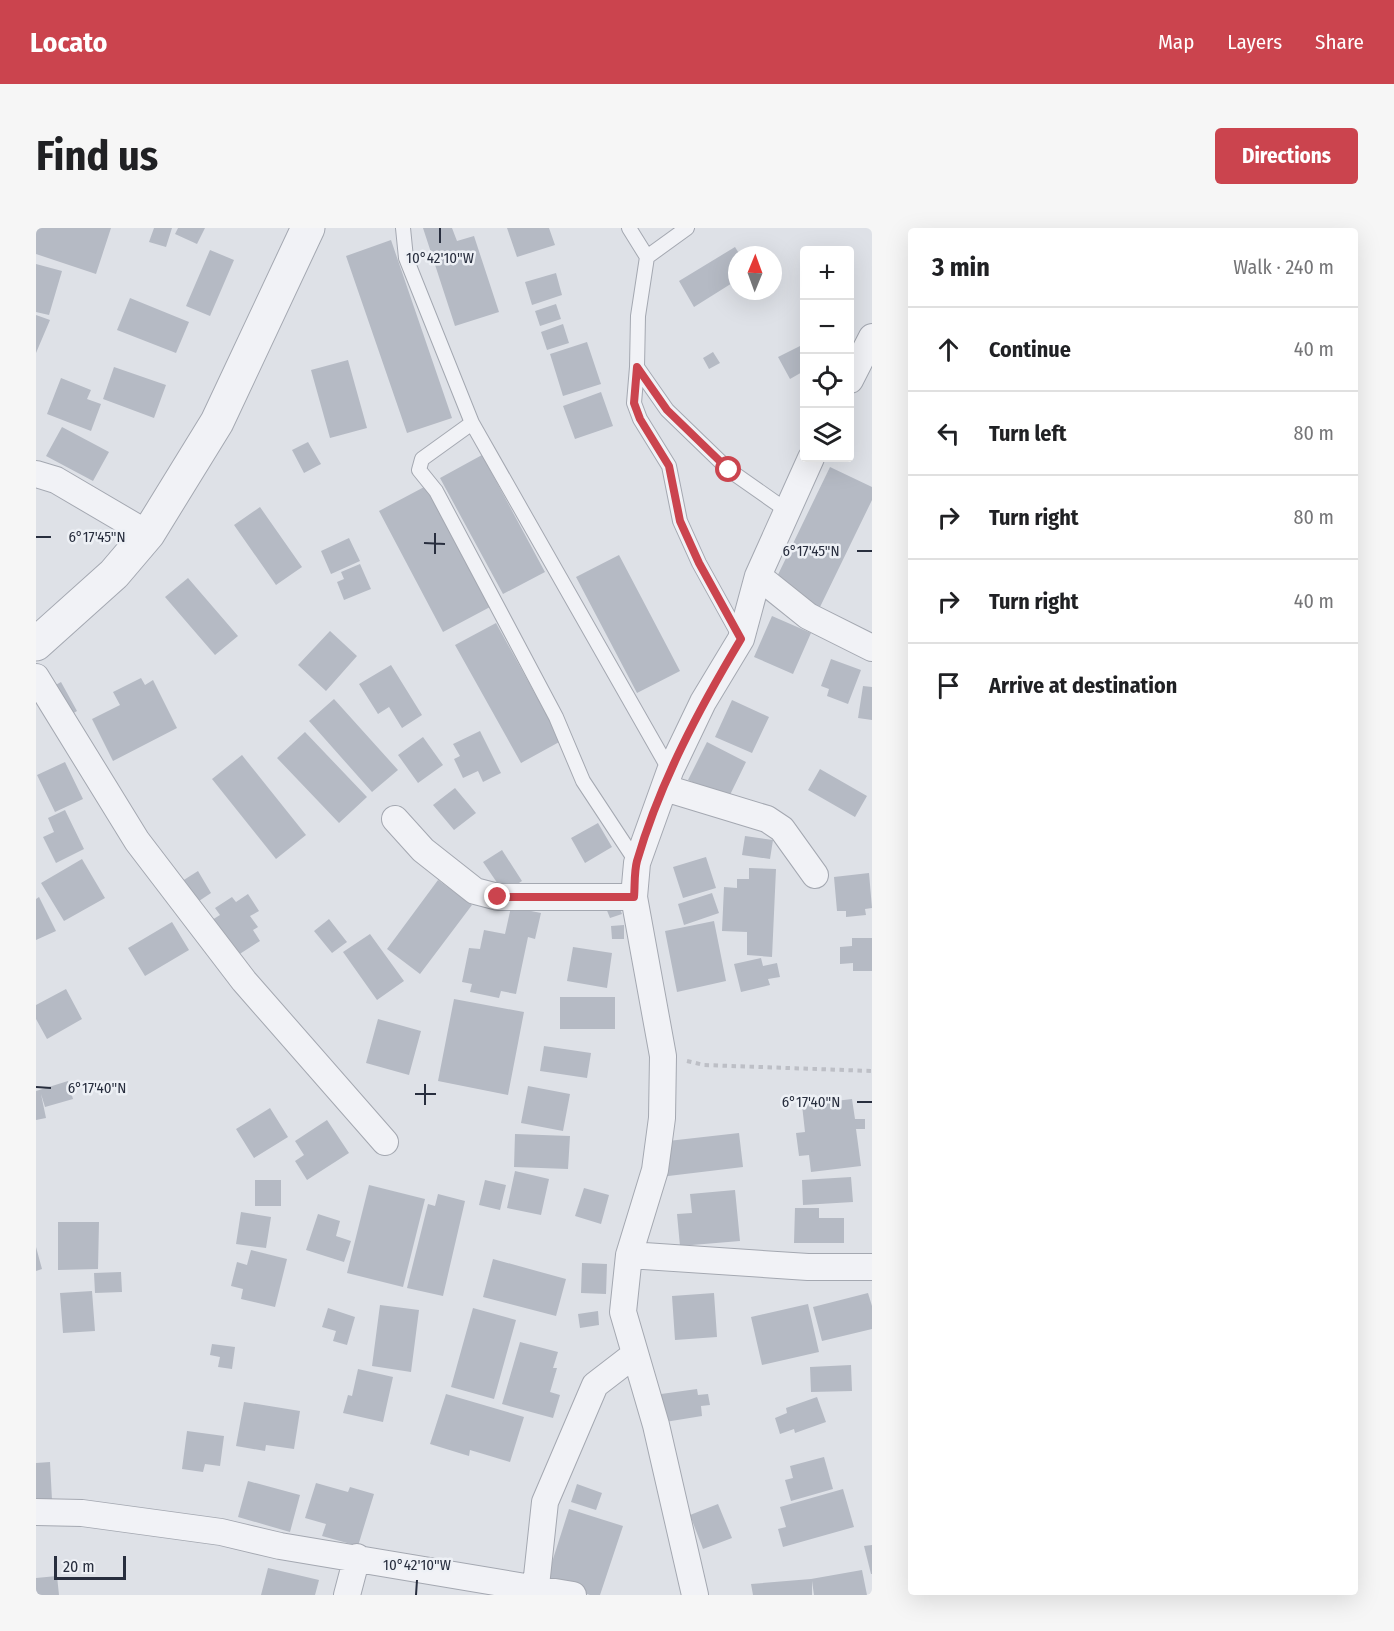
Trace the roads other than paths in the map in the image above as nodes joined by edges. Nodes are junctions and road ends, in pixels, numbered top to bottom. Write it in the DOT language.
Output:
graph roads {
  1 [pos="308,228"];
  2 [pos="403,228"];
  3 [pos="628,228"];
  4 [pos="687,228"];
  5 [pos="647,257"];
  6 [pos="872,337"];
  7 [pos="637,367"];
  8 [pos="854,371"];
  9 [pos="472,423"];
  10 [pos="809,462"];
  11 [pos="36,474"];
  12 [pos="786,510"];
  13 [pos="148,534"];
  14 [pos="758,576"];
  15 [pos="741,639"];
  16 [pos="36,644"];
  17 [pos="872,648"];
  18 [pos="36,677"];
  19 [pos="667,780"];
  20 [pos="395,819"];
  21 [pos="637,862"];
  22 [pos="815,875"];
  23 [pos="634,897"];
  24 [pos="385,1143"];
  25 [pos="629,1256"];
  26 [pos="872,1267"];
  27 [pos="634,1355"];
  28 [pos="36,1512"];
  29 [pos="357,1557"];
  30 [pos="536,1591"];
  31 [pos="347,1595"];
  32 [pos="573,1595"];
  33 [pos="695,1595"];
  1 -- 13 [label="street"];
  2 -- 9 [label="lane"];
  3 -- 5 [label="lane"];
  4 -- 5 [label="lane"];
  5 -- 7 [label="lane"];
  6 -- 8 [label="street"];
  7 -- 12 [label="lane"];
  7 -- 15 [label="lane"];
  9 -- 19 [label="lane"];
  9 -- 21 [label="lane"];
  10 -- 12 [label="street"];
  11 -- 13 [label="street"];
  12 -- 14 [label="street"];
  13 -- 16 [label="street"];
  14 -- 15 [label="street"];
  14 -- 17 [label="street"];
  15 -- 19 [label="street"];
  18 -- 24 [label="street"];
  19 -- 21 [label="street"];
  19 -- 22 [label="street"];
  20 -- 23 [label="street"];
  21 -- 23 [label="street"];
  23 -- 25 [label="street"];
  25 -- 26 [label="street"];
  25 -- 27 [label="street"];
  27 -- 30 [label="street"];
  27 -- 33 [label="street"];
  28 -- 29 [label="street"];
  29 -- 30 [label="street"];
  29 -- 31 [label="street"];
  30 -- 32 [label="street"];
}
